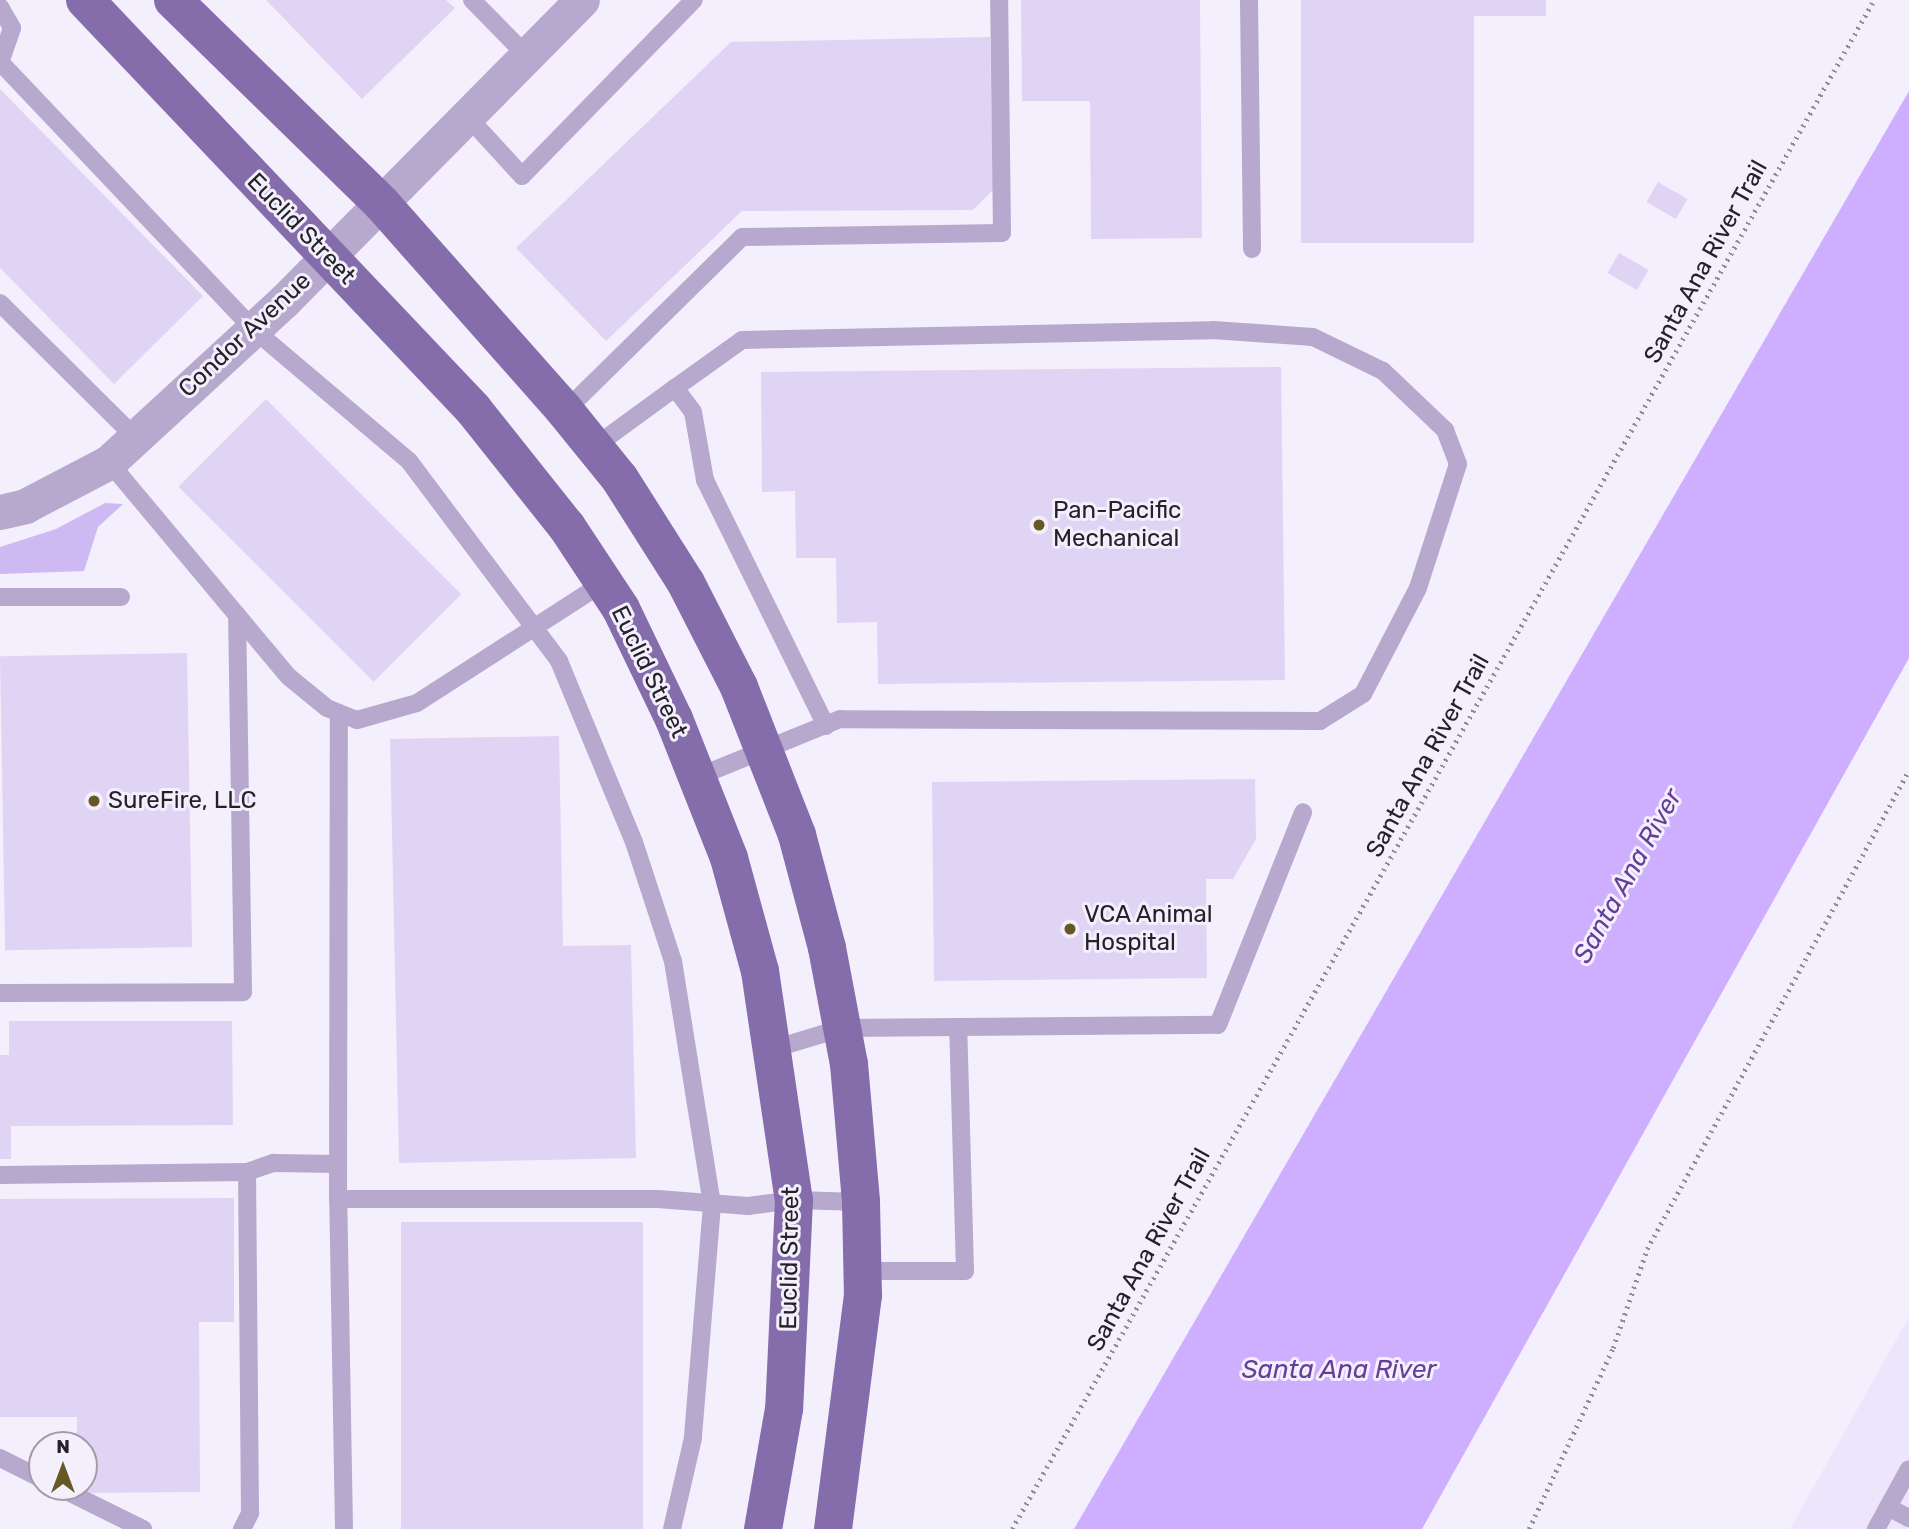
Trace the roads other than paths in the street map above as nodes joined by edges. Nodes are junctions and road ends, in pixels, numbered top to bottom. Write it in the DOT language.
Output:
graph roads {
  1 [pos="85,0"];
  2 [pos="173,0"];
  3 [pos="472,0"];
  4 [pos="582,0"];
  5 [pos="694,0"];
  6 [pos="999,0"];
  7 [pos="1249,0"];
  8 [pos="0,7"];
  9 [pos="527,56"];
  10 [pos="468,117"];
  11 [pos="382,204"];
  12 [pos="1252,249"];
  13 [pos="328,257"];
  14 [pos="0,303"];
  15 [pos="252,328"];
  16 [pos="676,388"];
  17 [pos="565,411"];
  18 [pos="136,438"];
  19 [pos="593,447"];
  20 [pos="109,463"];
  21 [pos="0,512"];
  22 [pos="603,583"];
  23 [pos="0,597"];
  24 [pos="121,597"];
  25 [pos="237,615"];
  26 [pos="531,626"];
  27 [pos="339,713"];
  28 [pos="826,726"];
  29 [pos="765,753"];
  30 [pos="697,777"];
  31 [pos="1303,812"];
  32 [pos="0,993"];
  33 [pos="958,1027"];
  34 [pos="842,1028"];
  35 [pos="773,1049"];
  36 [pos="338,1164"];
  37 [pos="247,1172"];
  38 [pos="0,1175"];
  39 [pos="338,1199"];
  40 [pos="794,1200"];
  41 [pos="861,1202"];
  42 [pos="712,1205"];
  43 [pos="863,1271"];
  44 [pos="0,1458"];
  45 [pos="1909,1469"];
  46 [pos="28,1472"];
  47 [pos="86,1501"];
  48 [pos="1888,1507"];
  49 [pos="1909,1518"];
  50 [pos="143,1529"];
  51 [pos="242,1529"];
  52 [pos="344,1529"];
  53 [pos="672,1529"];
  54 [pos="763,1529"];
  55 [pos="833,1529"];
  56 [pos="1876,1529"];
  1 -- 13 [label="main road, Euclid Street"];
  2 -- 11 [label="main road"];
  3 -- 9 [label="lane"];
  4 -- 9 [label="street, Condor Avenue"];
  5 -- 10 [label="lane"];
  6 -- 17 [label="lane"];
  7 -- 12 [label="lane"];
  8 -- 15 [label="lane"];
  9 -- 10 [label="street, Condor Avenue"];
  10 -- 11 [label="street, Condor Avenue"];
  11 -- 13 [label="street, Condor Avenue"];
  11 -- 17 [label="main road"];
  13 -- 15 [label="street, Condor Avenue"];
  13 -- 22 [label="main road, Euclid Street"];
  14 -- 18 [label="lane"];
  15 -- 18 [label="street, Condor Avenue"];
  15 -- 26 [label="lane"];
  16 -- 19 [label="lane"];
  16 -- 28 [label="lane"];
  16 -- 28 [label="lane"];
  17 -- 19 [label="main road"];
  18 -- 20 [label="street, Condor Avenue"];
  19 -- 29 [label="main road"];
  20 -- 21 [label="street, Condor Avenue"];
  20 -- 25 [label="lane"];
  22 -- 26 [label="lane"];
  22 -- 30 [label="main road, Euclid Street"];
  23 -- 24 [label="lane"];
  25 -- 27 [label="lane"];
  25 -- 32 [label="lane"];
  26 -- 27 [label="lane"];
  26 -- 42 [label="lane"];
  27 -- 36 [label="lane"];
  28 -- 29 [label="lane"];
  29 -- 30 [label="lane"];
  29 -- 34 [label="main road"];
  30 -- 35 [label="main road, Euclid Street"];
  31 -- 33 [label="lane"];
  33 -- 34 [label="lane"];
  33 -- 43 [label="lane"];
  34 -- 35 [label="lane"];
  34 -- 41 [label="main road"];
  35 -- 40 [label="main road, Euclid Street"];
  36 -- 37 [label="lane"];
  36 -- 39 [label="lane"];
  37 -- 38 [label="lane"];
  37 -- 51 [label="lane"];
  39 -- 42 [label="lane"];
  39 -- 52 [label="lane"];
  40 -- 41 [label="lane"];
  40 -- 42 [label="lane"];
  40 -- 54 [label="main road, Euclid Street"];
  41 -- 43 [label="main road"];
  42 -- 53 [label="lane"];
  43 -- 55 [label="main road"];
  44 -- 46 [label="lane"];
  45 -- 48 [label="lane"];
  47 -- 50 [label="lane"];
  48 -- 49 [label="lane"];
  48 -- 56 [label="lane"];
}
